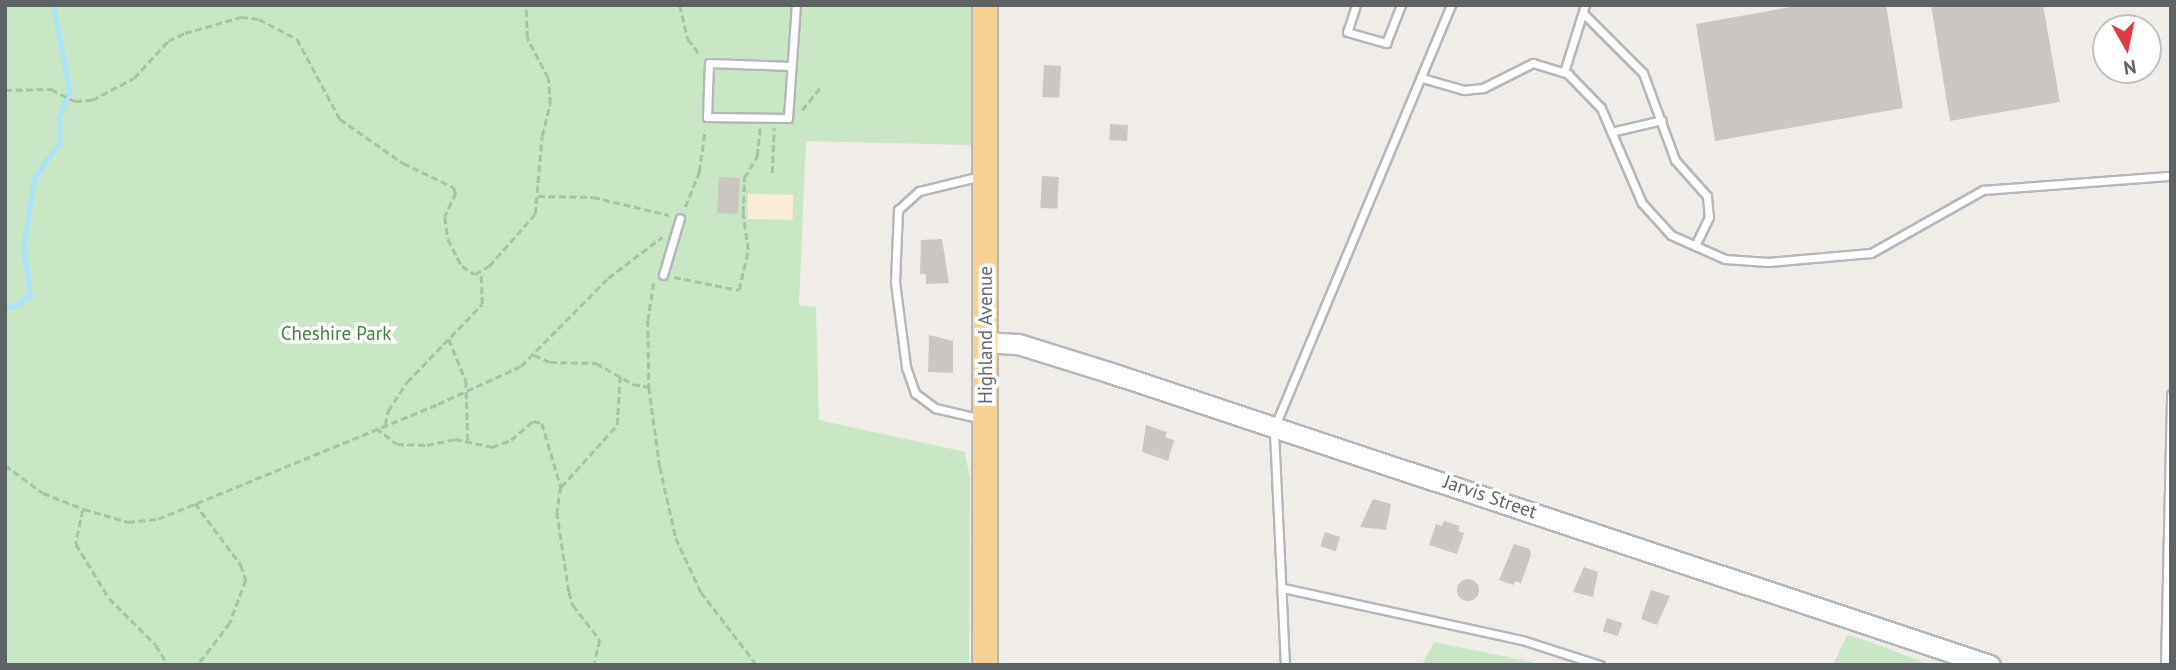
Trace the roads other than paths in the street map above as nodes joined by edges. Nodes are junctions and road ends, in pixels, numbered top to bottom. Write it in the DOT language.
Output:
graph roads {
  1 [pos="796,5"];
  2 [pos="985,5"];
  3 [pos="1356,5"];
  4 [pos="1401,5"];
  5 [pos="1451,5"];
  6 [pos="1585,10"];
  7 [pos="790,66"];
  8 [pos="1564,72"];
  9 [pos="1422,78"];
  10 [pos="1662,120"];
  11 [pos="1611,132"];
  12 [pos="985,176"];
  13 [pos="2171,176"];
  14 [pos="680,218"];
  15 [pos="1695,246"];
  16 [pos="663,275"];
  17 [pos="986,342"];
  18 [pos="2171,394"];
  19 [pos="986,419"];
  20 [pos="1274,428"];
  21 [pos="1283,588"];
  22 [pos="985,665"];
  23 [pos="1285,665"];
  24 [pos="1600,665"];
  25 [pos="1990,665"];
  26 [pos="2165,665"];
  1 -- 7 [label="lane"];
  2 -- 12 [label="highway, Highland Avenue"];
  3 -- 4 [label="lane"];
  5 -- 9 [label="lane"];
  6 -- 8 [label="lane"];
  6 -- 10 [label="lane"];
  7 -- 7 [label="lane"];
  8 -- 9 [label="lane"];
  8 -- 11 [label="lane"];
  9 -- 20 [label="lane"];
  10 -- 11 [label="lane"];
  10 -- 15 [label="lane"];
  11 -- 15 [label="lane"];
  12 -- 17 [label="highway, Highland Avenue"];
  12 -- 19 [label="lane"];
  13 -- 15 [label="lane"];
  14 -- 16 [label="lane"];
  17 -- 19 [label="highway, Highland Avenue"];
  17 -- 20 [label="street, Jarvis Street"];
  18 -- 26 [label="lane"];
  19 -- 22 [label="highway, Highland Avenue"];
  20 -- 21 [label="lane"];
  20 -- 25 [label="street, Jarvis Street"];
  21 -- 23 [label="lane"];
  21 -- 24 [label="lane"];
}
